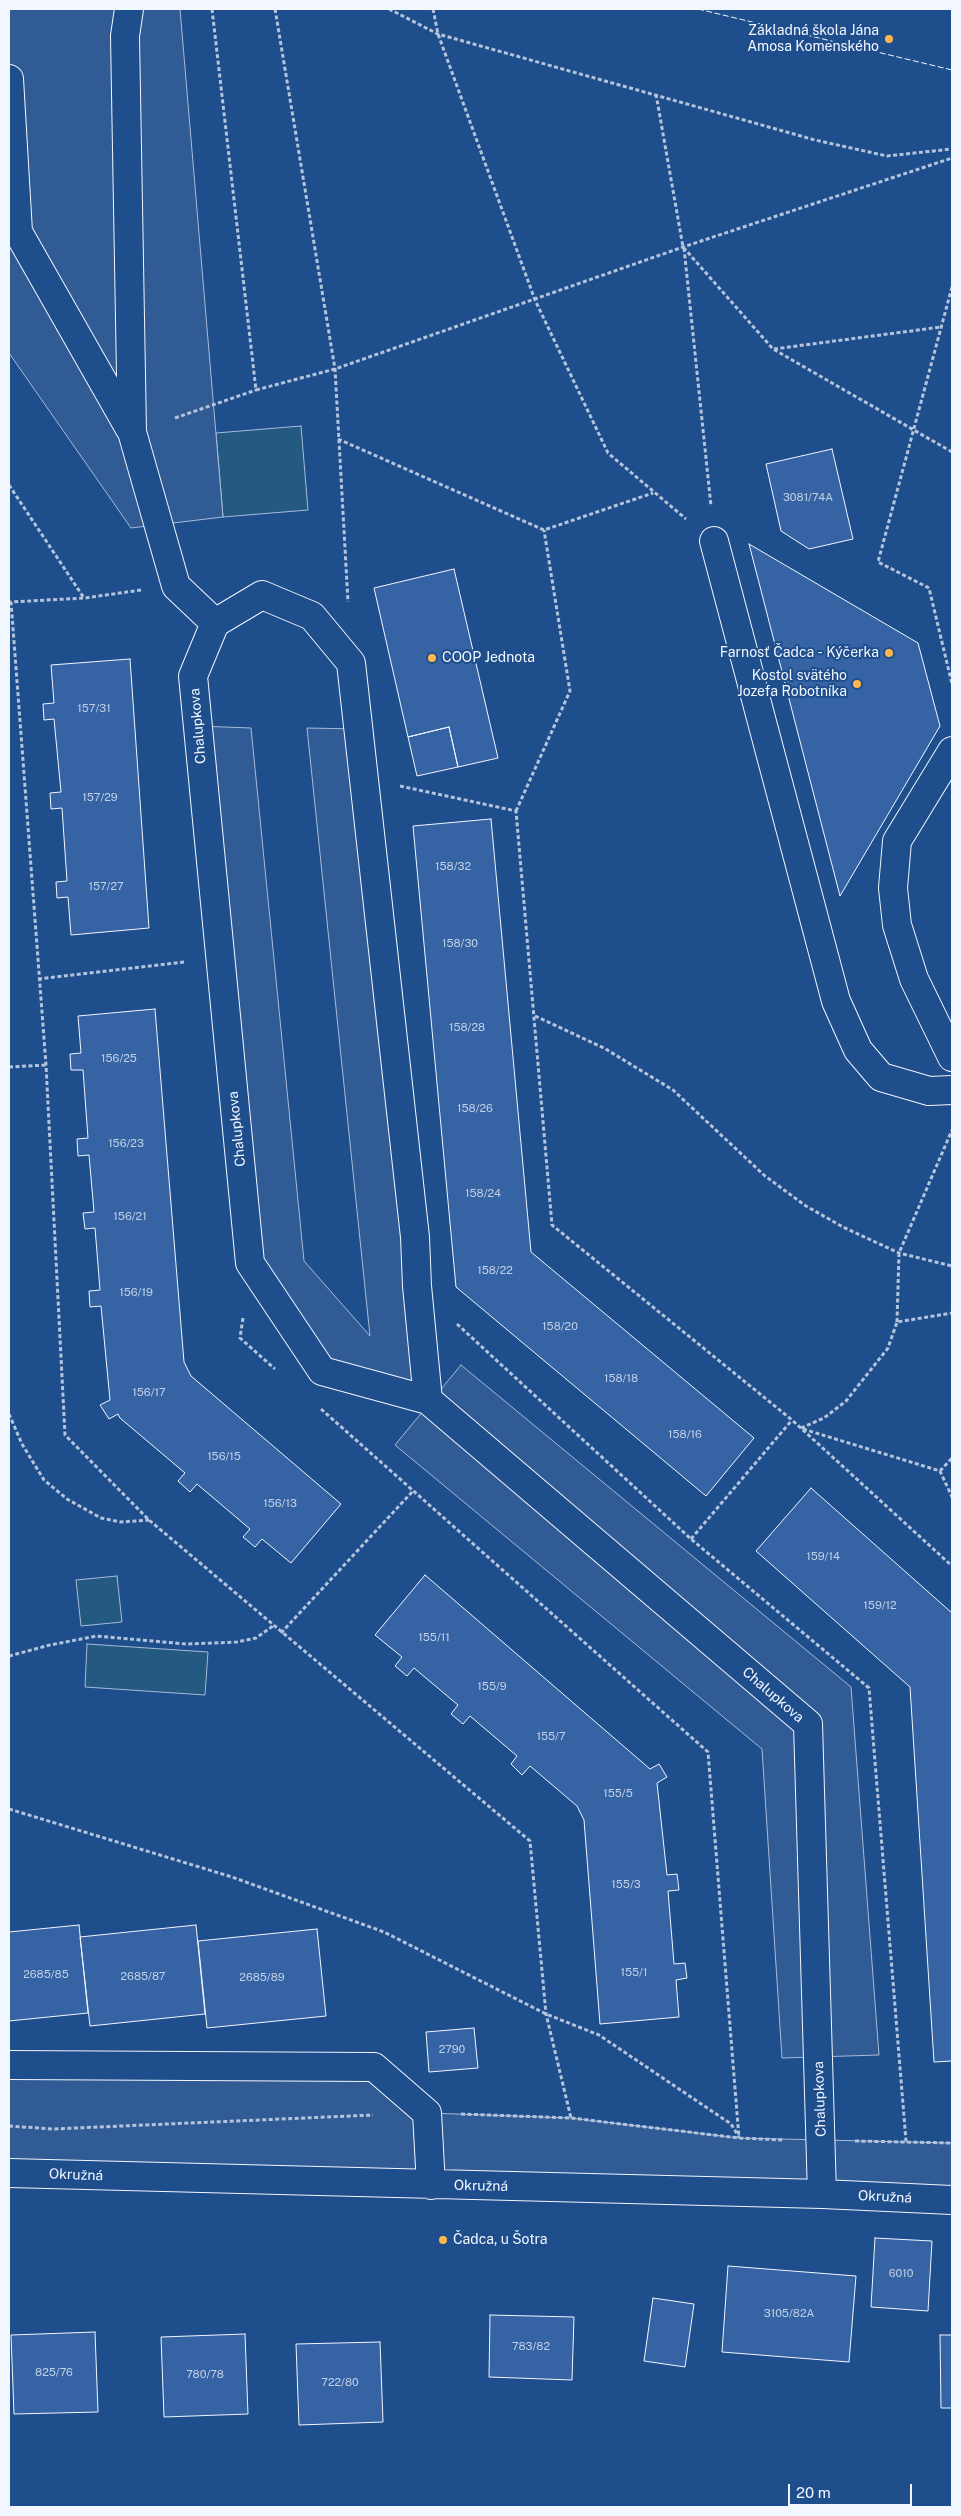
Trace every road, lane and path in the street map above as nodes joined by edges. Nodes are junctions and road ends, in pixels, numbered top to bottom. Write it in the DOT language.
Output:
graph roads {
  1 [pos="129,9"];
  2 [pos="212,9"];
  3 [pos="275,9"];
  4 [pos="389,9"];
  5 [pos="433,9"];
  6 [pos="438,34"];
  7 [pos="9,79"];
  8 [pos="656,94"];
  9 [pos="952,149"];
  10 [pos="952,158"];
  11 [pos="683,247"];
  12 [pos="952,287"];
  13 [pos="535,300"];
  14 [pos="941,327"];
  15 [pos="773,349"];
  16 [pos="335,368"];
  17 [pos="256,390"];
  18 [pos="175,418"];
  19 [pos="914,431"];
  20 [pos="132,432"];
  21 [pos="338,439"];
  22 [pos="952,452"];
  23 [pos="9,485"];
  24 [pos="653,493"];
  25 [pos="544,530"];
  26 [pos="714,541"];
  27 [pos="176,586"];
  28 [pos="85,598"];
  29 [pos="348,604"];
  30 [pos="215,623"];
  31 [pos="952,684"];
  32 [pos="952,751"];
  33 [pos="364,777"];
  34 [pos="516,811"];
  35 [pos="220,958"];
  36 [pos="38,979"];
  37 [pos="534,1016"];
  38 [pos="952,1057"];
  39 [pos="46,1065"];
  40 [pos="9,1067"];
  41 [pos="952,1090"];
  42 [pos="952,1130"];
  43 [pos="899,1253"];
  44 [pos="250,1263"];
  45 [pos="952,1266"];
  46 [pos="952,1313"];
  47 [pos="897,1322"];
  48 [pos="276,1370"];
  49 [pos="428,1400"];
  50 [pos="319,1408"];
  51 [pos="9,1414"];
  52 [pos="792,1420"];
  53 [pos="801,1428"];
  54 [pos="952,1458"];
  55 [pos="940,1471"];
  56 [pos="413,1490"];
  57 [pos="952,1498"];
  58 [pos="149,1520"];
  59 [pos="691,1539"];
  60 [pos="952,1566"];
  61 [pos="274,1626"];
  62 [pos="281,1633"];
  63 [pos="9,1656"];
  64 [pos="9,1809"];
  65 [pos="546,2014"];
  66 [pos="9,2065"];
  67 [pos="427,2113"];
  68 [pos="571,2118"];
  69 [pos="9,2126"];
  70 [pos="739,2138"];
  71 [pos="821,2141"];
  72 [pos="952,2143"];
  73 [pos="9,2173"];
  74 [pos="431,2185"];
  75 [pos="822,2194"];
  76 [pos="952,2200"];
  1 -- 20 [label="street"];
  2 -- 17 [label="path"];
  3 -- 16 [label="path"];
  4 -- 6 [label="path"];
  5 -- 6 [label="path"];
  6 -- 8 [label="path"];
  6 -- 13 [label="path"];
  7 -- 20 [label="street"];
  8 -- 9 [label="path"];
  8 -- 11 [label="path"];
  10 -- 11 [label="path"];
  11 -- 13 [label="path"];
  11 -- 15 [label="path"];
  11 -- 26 [label="path"];
  12 -- 14 [label="path"];
  13 -- 16 [label="path"];
  13 -- 24 [label="path"];
  14 -- 15 [label="path"];
  14 -- 19 [label="path"];
  15 -- 19 [label="path"];
  16 -- 17 [label="path"];
  16 -- 21 [label="path"];
  17 -- 18 [label="path"];
  19 -- 22 [label="path"];
  19 -- 31 [label="path"];
  20 -- 27 [label="street"];
  21 -- 25 [label="path"];
  21 -- 29 [label="path"];
  23 -- 28 [label="path"];
  24 -- 25 [label="path"];
  24 -- 26 [label="path"];
  25 -- 34 [label="path"];
  26 -- 41 [label="street"];
  27 -- 28 [label="path"];
  27 -- 30 [label="street"];
  28 -- 36 [label="path"];
  30 -- 33 [label="street"];
  30 -- 35 [label="street, Chalupkova"];
  32 -- 38 [label="street"];
  33 -- 34 [label="path"];
  33 -- 49 [label="street"];
  34 -- 37 [label="path"];
  35 -- 36 [label="path"];
  35 -- 44 [label="street, Chalupkova"];
  36 -- 39 [label="path"];
  37 -- 43 [label="path"];
  37 -- 52 [label="path"];
  39 -- 40 [label="path"];
  39 -- 58 [label="path"];
  42 -- 43 [label="path"];
  43 -- 45 [label="path"];
  43 -- 47 [label="path"];
  44 -- 48 [label="path"];
  44 -- 49 [label="street, Chalupkova"];
  46 -- 47 [label="path"];
  47 -- 53 [label="path"];
  49 -- 71 [label="street, Chalupkova"];
  50 -- 56 [label="path"];
  51 -- 58 [label="path"];
  52 -- 53 [label="path"];
  52 -- 59 [label="path"];
  53 -- 55 [label="path"];
  53 -- 60 [label="path"];
  54 -- 55 [label="path"];
  55 -- 57 [label="path"];
  56 -- 62 [label="path"];
  56 -- 70 [label="path"];
  58 -- 61 [label="path"];
  61 -- 62 [label="path"];
  61 -- 63 [label="path"];
  62 -- 65 [label="path"];
  64 -- 65 [label="path"];
  65 -- 68 [label="path"];
  65 -- 70 [label="path"];
  66 -- 67 [label="street"];
  67 -- 68 [label="path"];
  67 -- 69 [label="path"];
  67 -- 74 [label="street"];
  68 -- 70 [label="path"];
  70 -- 71 [label="path"];
  71 -- 72 [label="path"];
  71 -- 75 [label="street, Chalupkova"];
  73 -- 74 [label="street, Okružná"];
  74 -- 75 [label="street, Okružná"];
  75 -- 76 [label="street, Okružná"];
}
